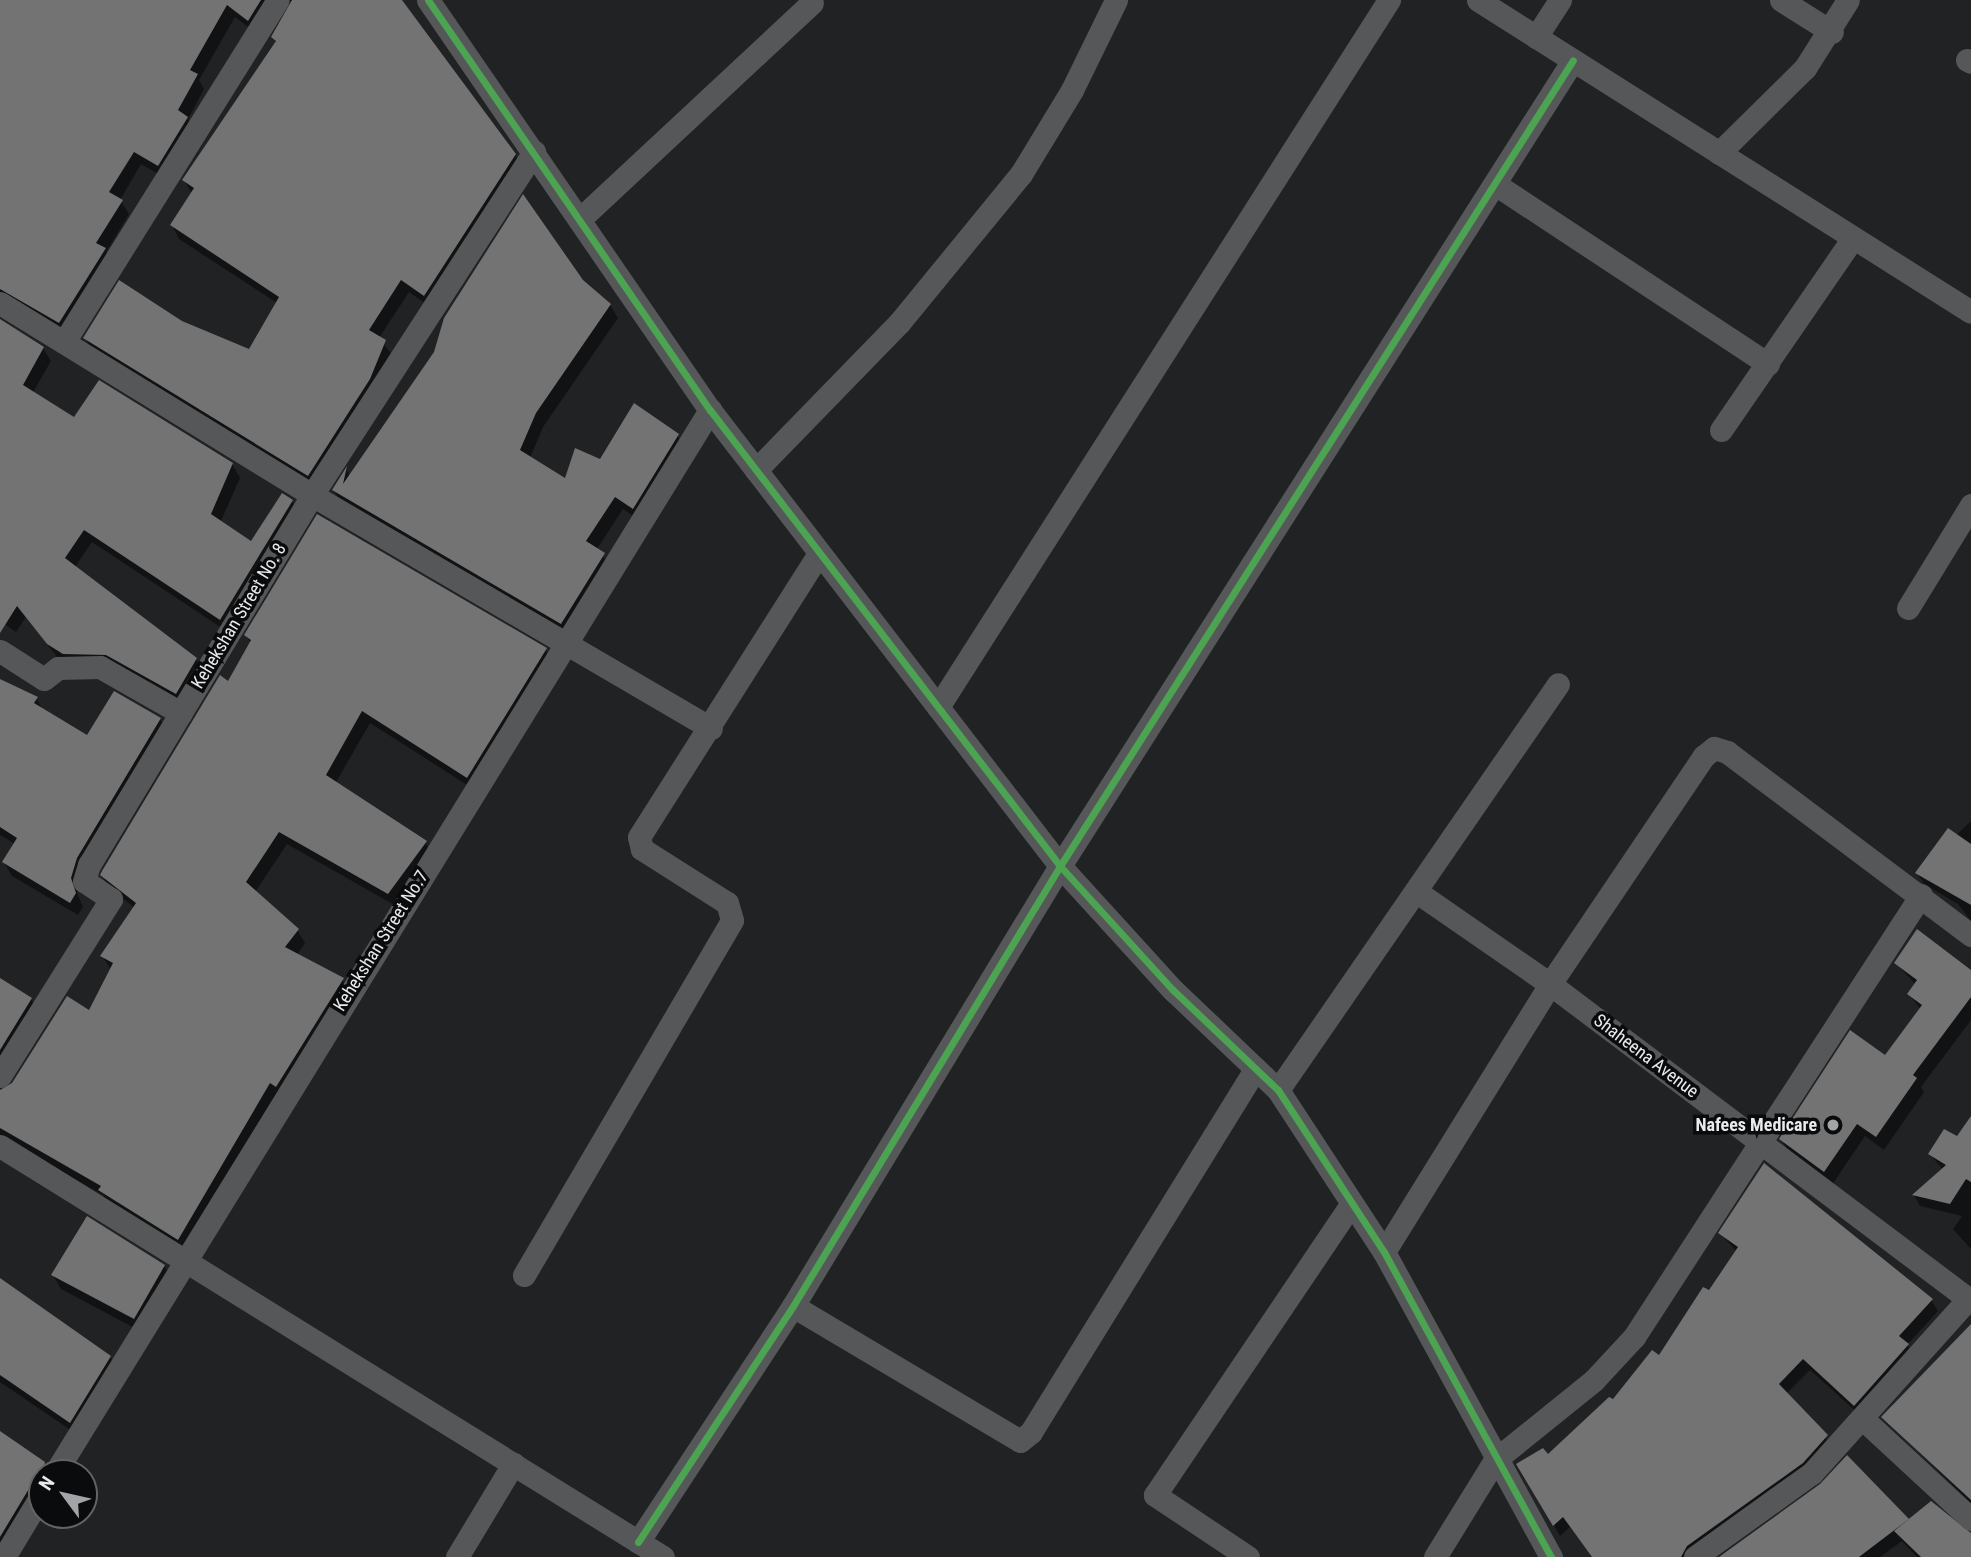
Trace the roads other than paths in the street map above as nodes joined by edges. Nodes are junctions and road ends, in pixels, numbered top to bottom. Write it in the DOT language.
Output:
graph roads {
  1 [pos="278,0"];
  2 [pos="428,0"];
  3 [pos="1116,0"];
  4 [pos="1389,0"];
  5 [pos="1478,0"];
  6 [pos="1560,0"];
  7 [pos="1781,0"];
  8 [pos="1848,0"];
  9 [pos="812,2"];
  10 [pos="1832,32"];
  11 [pos="1536,37"];
  12 [pos="1573,60"];
  13 [pos="534,152"];
  14 [pos="1719,153"];
  15 [pos="1495,184"];
  16 [pos="580,219"];
  17 [pos="1853,238"];
  18 [pos="0,303"];
  19 [pos="1971,312"];
  20 [pos="64,342"];
  21 [pos="1768,363"];
  22 [pos="710,410"];
  23 [pos="1721,430"];
  24 [pos="756,470"];
  25 [pos="312,495"];
  26 [pos="1971,505"];
  27 [pos="819,553"];
  28 [pos="1908,608"];
  29 [pos="566,643"];
  30 [pos="0,651"];
  31 [pos="1558,684"];
  32 [pos="938,707"];
  33 [pos="181,712"];
  34 [pos="711,728"];
  35 [pos="1060,866"];
  36 [pos="1417,892"];
  37 [pos="1921,895"];
  38 [pos="1971,935"];
  39 [pos="1550,984"];
  40 [pos="1255,1069"];
  41 [pos="0,1076"];
  42 [pos="1278,1090"];
  43 [pos="1760,1142"];
  44 [pos="0,1146"];
  45 [pos="1352,1203"];
  46 [pos="1384,1252"];
  47 [pos="183,1260"];
  48 [pos="524,1275"];
  49 [pos="1970,1300"];
  50 [pos="793,1306"];
  51 [pos="1864,1420"];
  52 [pos="63,1459"];
  53 [pos="1495,1460"];
  54 [pos="513,1464"];
  55 [pos="28,1517"];
  56 [pos="1971,1519"];
  57 [pos="638,1542"];
  58 [pos="1234,1553"];
  59 [pos="4,1557"];
  60 [pos="457,1557"];
  61 [pos="663,1557"];
  62 [pos="1435,1557"];
  63 [pos="1551,1557"];
  64 [pos="1695,1557"];
  1 -- 20 [label="street"];
  2 -- 13 [label="street"];
  3 -- 24 [label="street"];
  4 -- 32 [label="street"];
  5 -- 11 [label="street"];
  6 -- 11 [label="street"];
  7 -- 10 [label="street"];
  8 -- 10 [label="street"];
  9 -- 16 [label="street"];
  10 -- 14 [label="street"];
  11 -- 12 [label="street"];
  12 -- 14 [label="street"];
  12 -- 15 [label="street"];
  13 -- 16 [label="street"];
  13 -- 25 [label="street, Kehekshan Street No. 8"];
  14 -- 17 [label="street"];
  15 -- 21 [label="street"];
  15 -- 35 [label="street"];
  16 -- 22 [label="street"];
  17 -- 19 [label="street"];
  17 -- 21 [label="street"];
  18 -- 20 [label="street"];
  20 -- 25 [label="street"];
  21 -- 23 [label="street"];
  22 -- 24 [label="street"];
  22 -- 29 [label="street, Kehekshan Street No.7"];
  24 -- 27 [label="street"];
  25 -- 29 [label="street"];
  25 -- 33 [label="street, Kehekshan Street No. 8"];
  26 -- 28 [label="street"];
  27 -- 32 [label="street"];
  27 -- 34 [label="street"];
  29 -- 34 [label="street"];
  29 -- 47 [label="street, Kehekshan Street No.7"];
  30 -- 33 [label="street"];
  31 -- 36 [label="street"];
  32 -- 35 [label="street"];
  33 -- 41 [label="street, Kehekshan Street No. 8"];
  34 -- 48 [label="street"];
  35 -- 40 [label="street"];
  35 -- 50 [label="street"];
  36 -- 39 [label="street, Shaheena Avenue"];
  36 -- 42 [label="street"];
  37 -- 38 [label="street"];
  37 -- 39 [label="street"];
  37 -- 43 [label="street"];
  39 -- 43 [label="street, Shaheena Avenue"];
  39 -- 46 [label="street"];
  40 -- 42 [label="street"];
  40 -- 50 [label="street"];
  42 -- 45 [label="street"];
  43 -- 49 [label="street, Shaheena Avenue"];
  43 -- 53 [label="street"];
  44 -- 47 [label="street"];
  45 -- 46 [label="street"];
  45 -- 58 [label="street"];
  46 -- 53 [label="street"];
  47 -- 52 [label="street, Kehekshan Street No.7"];
  47 -- 54 [label="street"];
  49 -- 51 [label="street"];
  50 -- 57 [label="street"];
  51 -- 56 [label="street"];
  51 -- 64 [label="street"];
  53 -- 62 [label="street"];
  53 -- 63 [label="street"];
  54 -- 57 [label="street"];
  54 -- 60 [label="street"];
  55 -- 59 [label="street"];
  57 -- 61 [label="street"];
}
